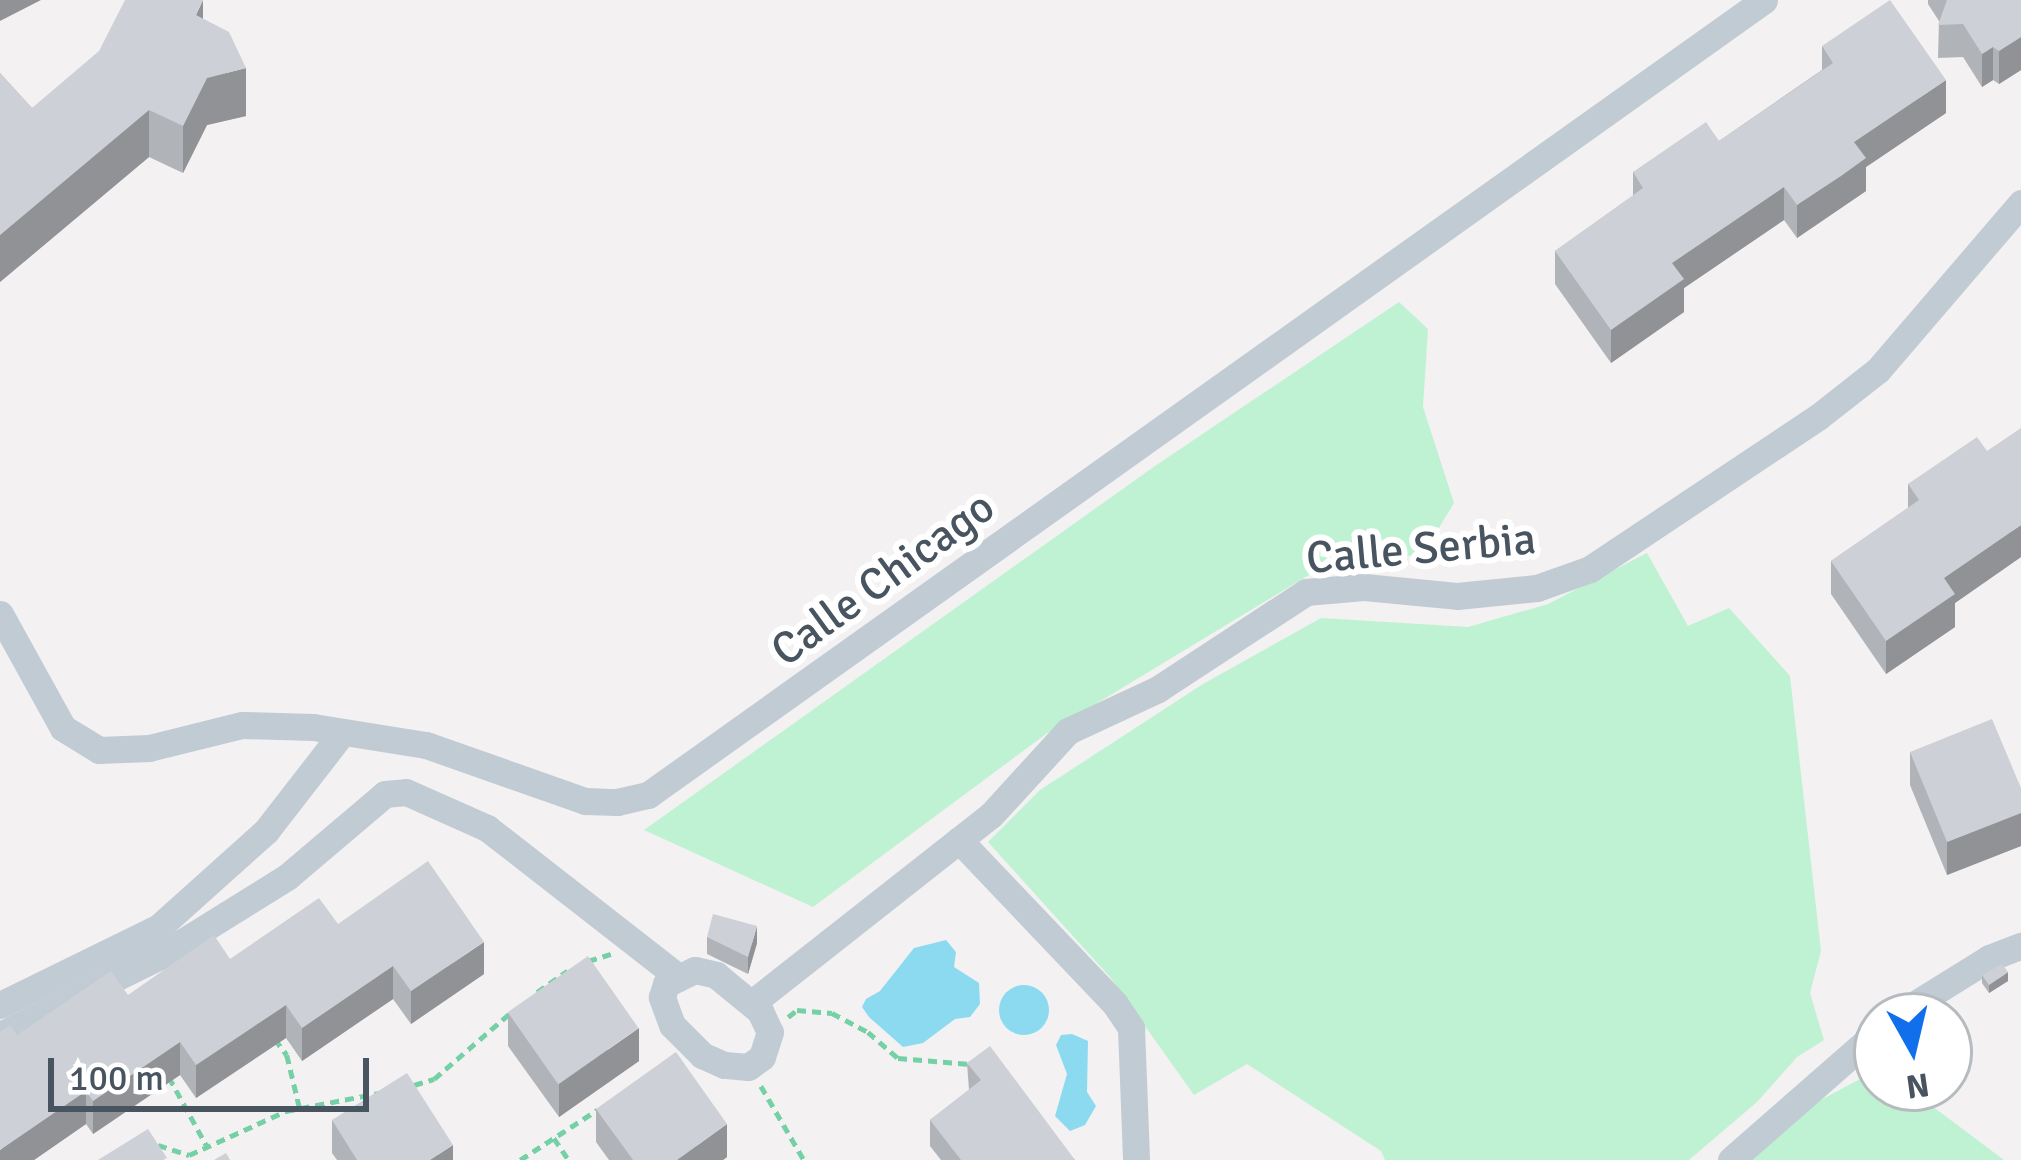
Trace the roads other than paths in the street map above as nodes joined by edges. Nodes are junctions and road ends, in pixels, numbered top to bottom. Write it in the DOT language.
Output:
graph roads {
  1 [pos="1764,0"];
  2 [pos="2021,203"];
  3 [pos="0,614"];
  4 [pos="342,733"];
  5 [pos="959,841"];
  6 [pos="2021,946"];
  7 [pos="676,975"];
  8 [pos="1934,992"];
  9 [pos="752,1003"];
  10 [pos="0,1005"];
  11 [pos="0,1035"];
  12 [pos="1853,1053"];
  13 [pos="1136,1160"];
  14 [pos="1732,1160"];
  1 -- 4 [label="lane, Calle Chicago"];
  2 -- 5 [label="lane, Calle Serbia"];
  3 -- 4 [label="lane, Calle Chicago"];
  4 -- 10 [label="lane"];
  5 -- 9 [label="lane, Calle Serbia"];
  5 -- 13 [label="lane"];
  6 -- 8 [label="lane"];
  7 -- 9 [label="lane"];
  7 -- 9 [label="lane"];
  7 -- 11 [label="lane"];
  12 -- 14 [label="lane"];
}
